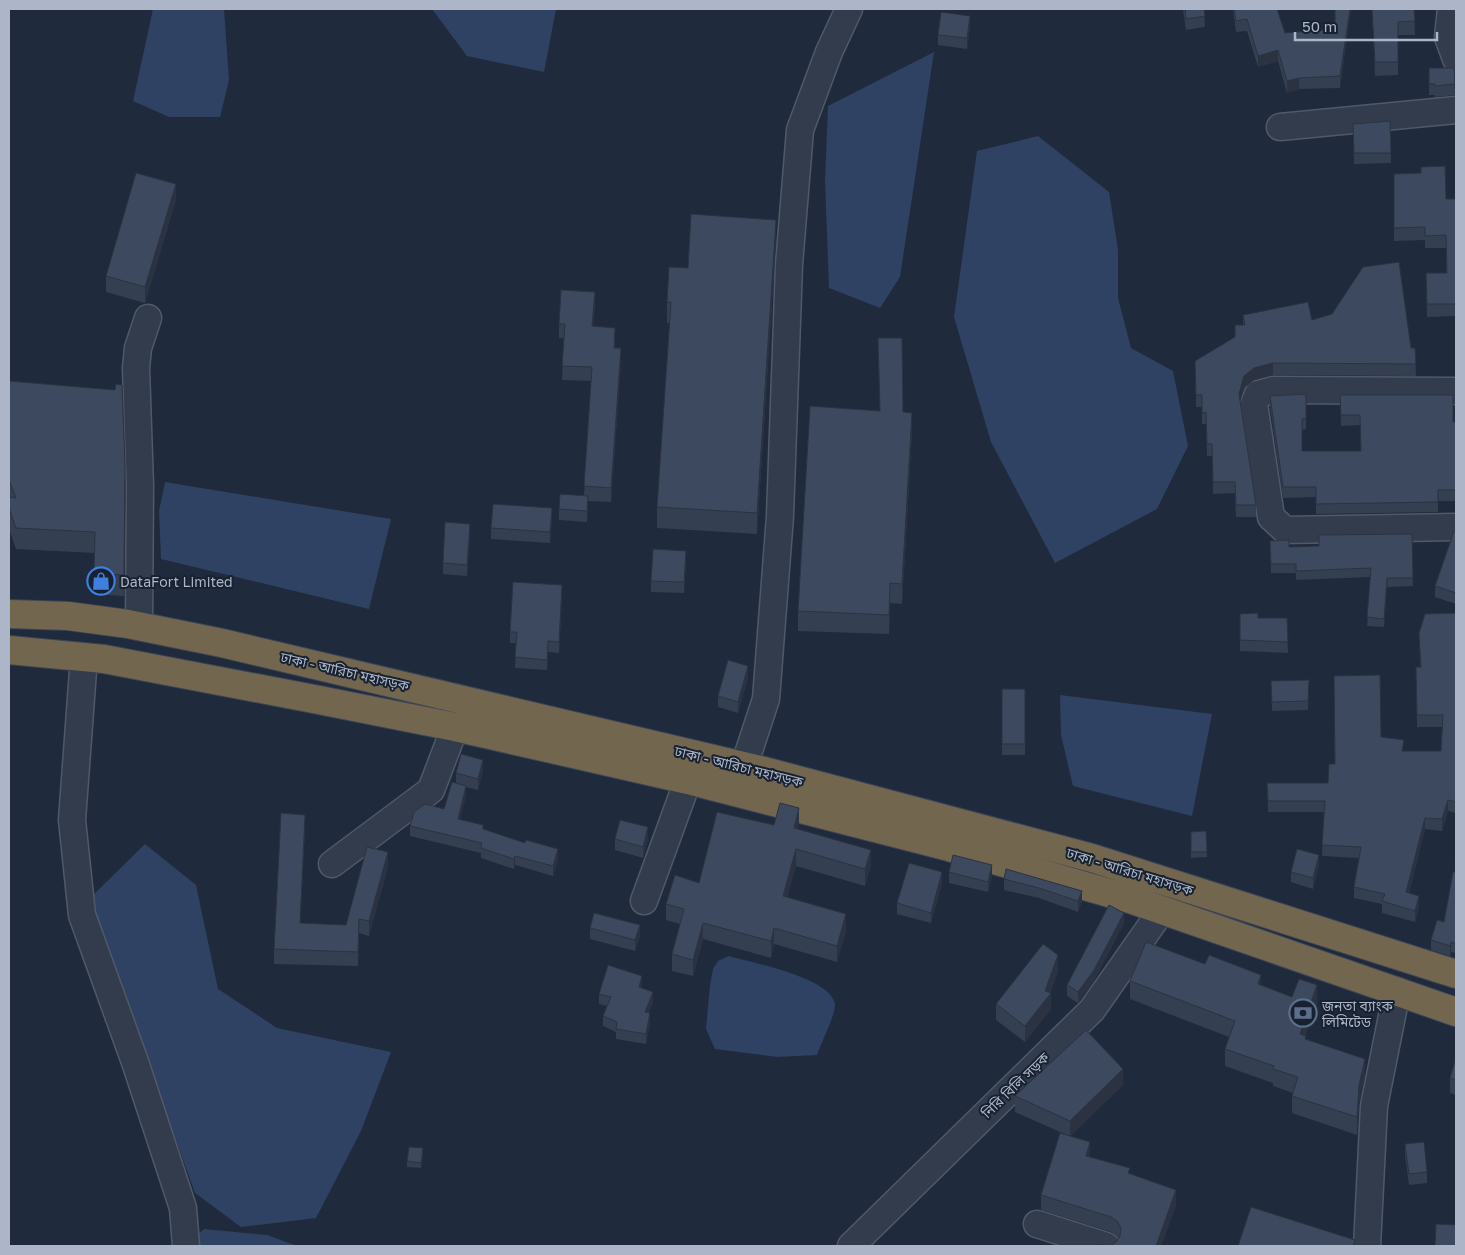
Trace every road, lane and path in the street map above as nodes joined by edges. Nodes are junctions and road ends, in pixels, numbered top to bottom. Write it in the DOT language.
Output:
graph roads {
  1 [pos="849,9"];
  2 [pos="1452,9"];
  3 [pos="1456,59"];
  4 [pos="1456,110"];
  5 [pos="1280,127"];
  6 [pos="148,318"];
  7 [pos="1456,390"];
  8 [pos="1456,527"];
  9 [pos="10,610"];
  10 [pos="139,626"];
  11 [pos="9,650"];
  12 [pos="84,657"];
  13 [pos="455,726"];
  14 [pos="744,766"];
  15 [pos="688,780"];
  16 [pos="332,864"];
  17 [pos="644,901"];
  18 [pos="1162,910"];
  19 [pos="1456,974"];
  20 [pos="1397,991"];
  21 [pos="1456,1012"];
  22 [pos="1037,1224"];
  23 [pos="186,1246"];
  24 [pos="852,1246"];
  25 [pos="1106,1246"];
  26 [pos="1367,1246"];
  1 -- 14 [label="street"];
  2 -- 3 [label="street"];
  4 -- 5 [label="street"];
  6 -- 10 [label="street"];
  7 -- 8 [label="street"];
  9 -- 10 [label="highway, ঢাকা - আরিচা মহাসড়ক"];
  10 -- 14 [label="highway, ঢাকা - আরিচা মহাসড়ক"];
  11 -- 12 [label="highway"];
  12 -- 13 [label="highway"];
  12 -- 23 [label="street"];
  13 -- 15 [label="highway"];
  13 -- 16 [label="street"];
  14 -- 19 [label="highway, ঢাকা - আরিচা মহাসড়ক"];
  15 -- 17 [label="street"];
  15 -- 18 [label="highway"];
  18 -- 20 [label="highway"];
  18 -- 24 [label="street, নিরি বিলি সড়ক"];
  20 -- 21 [label="highway"];
  20 -- 26 [label="street"];
  22 -- 25 [label="street"];
}
